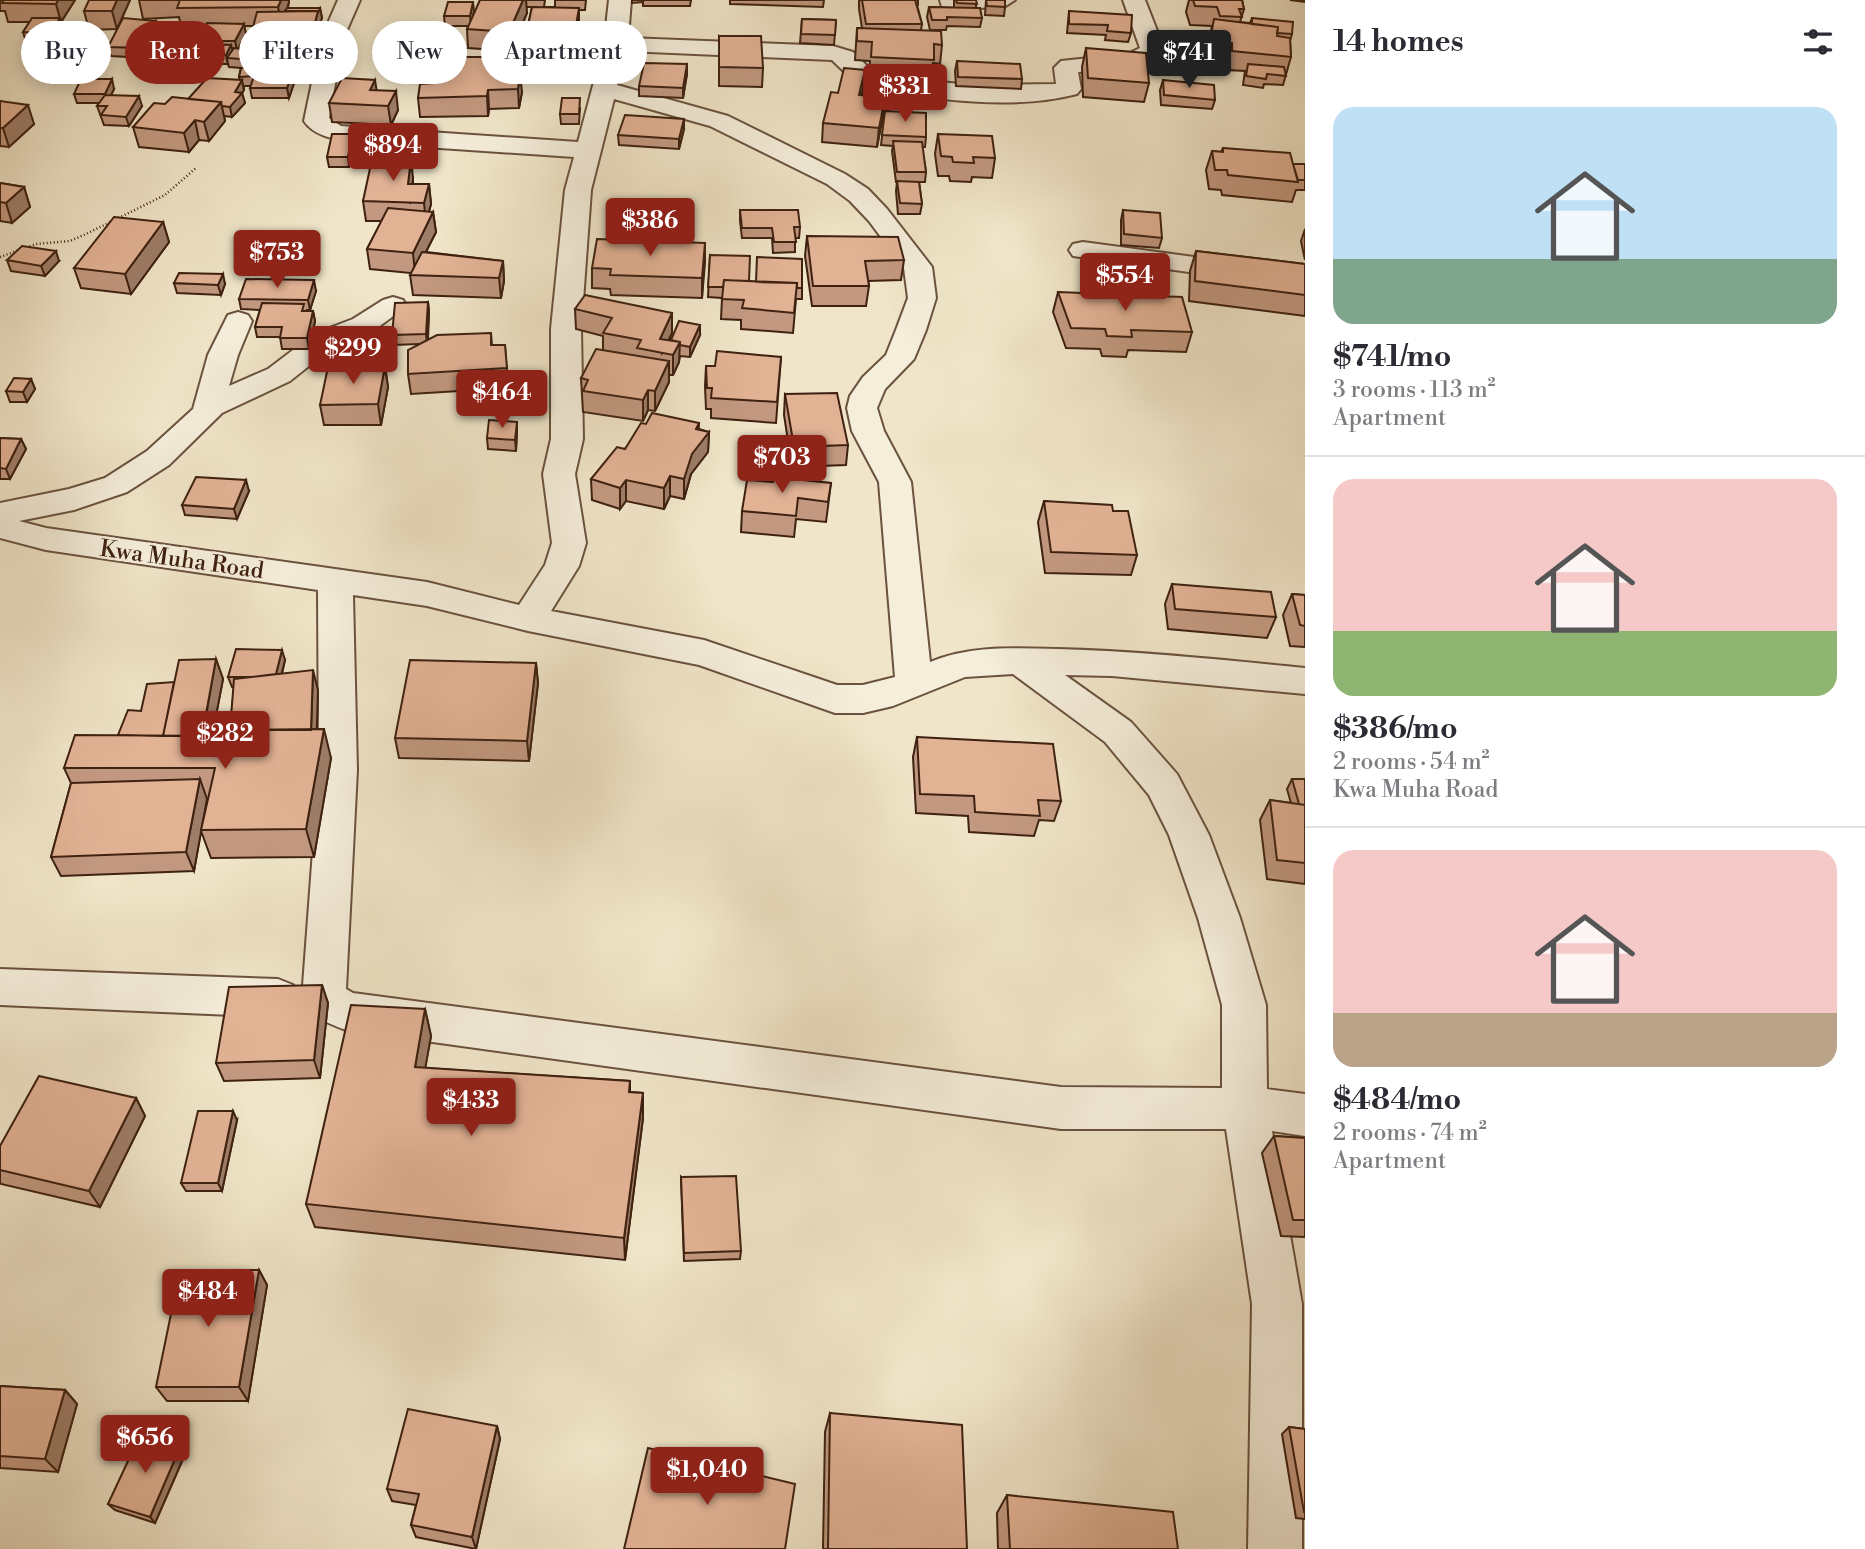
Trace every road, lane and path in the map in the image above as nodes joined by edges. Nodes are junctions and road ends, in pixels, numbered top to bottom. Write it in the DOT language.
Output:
graph roads {
  1 [pos="349,0"];
  2 [pos="1004,0"];
  3 [pos="1134,0"];
  4 [pos="950,2"];
  5 [pos="635,15"];
  6 [pos="647,46"];
  7 [pos="718,50"];
  8 [pos="606,84"];
  9 [pos="605,89"];
  10 [pos="587,150"];
  11 [pos="196,168"];
  12 [pos="1083,250"];
  13 [pos="0,257"];
  14 [pos="1305,280"];
  15 [pos="393,306"];
  16 [pos="238,321"];
  17 [pos="210,407"];
  18 [pos="0,514"];
  19 [pos="0,527"];
  20 [pos="350,583"];
  21 [pos="528,619"];
  22 [pos="1020,661"];
  23 [pos="1305,681"];
  24 [pos="914,682"];
  25 [pos="0,987"];
  26 [pos="324,999"];
  27 [pos="1245,1107"];
  28 [pos="1305,1115"];
  29 [pos="1275,1549"];
  1 -- 10 [label="street"];
  2 -- 4 [label="street"];
  3 -- 7 [label="street"];
  5 -- 7 [label="street"];
  6 -- 7 [label="street"];
  8 -- 9 [label="street"];
  9 -- 10 [label="street"];
  9 -- 24 [label="street"];
  10 -- 21 [label="street"];
  11 -- 13 [label="path"];
  12 -- 14 [label="street"];
  15 -- 17 [label="street"];
  16 -- 17 [label="street"];
  17 -- 18 [label="street"];
  19 -- 20 [label="street, Kwa Muha Road"];
  20 -- 21 [label="street, Kwa Muha Road"];
  20 -- 26 [label="street"];
  21 -- 24 [label="street, Kwa Muha Road"];
  22 -- 23 [label="street, Kwa Muha Road"];
  22 -- 24 [label="street, Kwa Muha Road"];
  22 -- 27 [label="street"];
  25 -- 26 [label="street"];
  26 -- 27 [label="street"];
  27 -- 28 [label="street"];
  27 -- 29 [label="street"];
}
